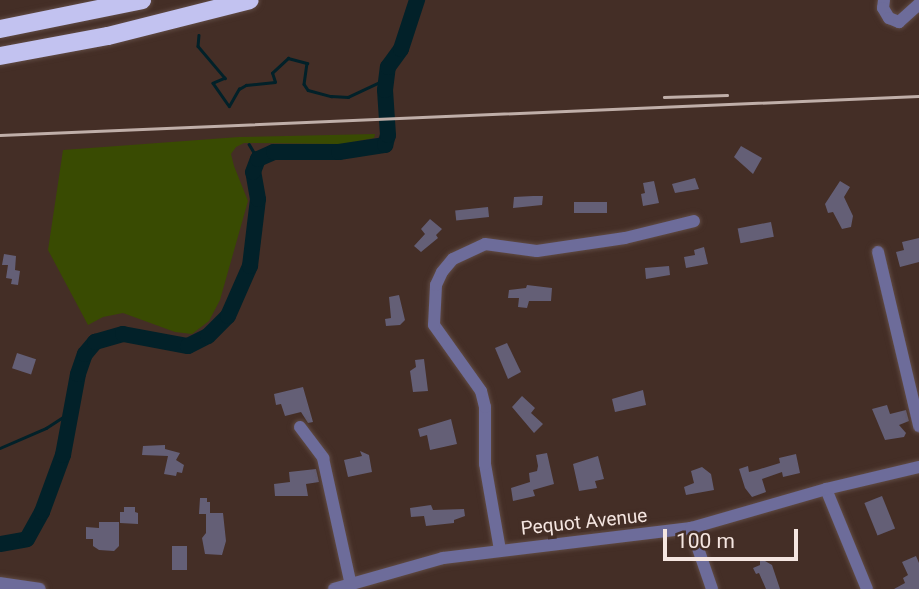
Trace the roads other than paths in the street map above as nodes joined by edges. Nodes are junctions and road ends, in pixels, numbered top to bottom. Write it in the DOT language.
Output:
graph roads {
  1 [pos="142,0"];
  2 [pos="250,0"];
  3 [pos="884,0"];
  4 [pos="919,4"];
  5 [pos="0,29"];
  6 [pos="0,56"];
  7 [pos="694,221"];
  8 [pos="877,252"];
  9 [pos="919,426"];
  10 [pos="300,428"];
  11 [pos="919,467"];
  12 [pos="825,489"];
  13 [pos="691,528"];
  14 [pos="500,550"];
  15 [pos="0,583"];
  16 [pos="351,585"];
  17 [pos="40,589"];
  18 [pos="334,589"];
  19 [pos="712,589"];
  20 [pos="867,589"];
  1 -- 5 [label="highway"];
  2 -- 6 [label="highway"];
  3 -- 4 [label="street"];
  7 -- 14 [label="street"];
  8 -- 9 [label="street"];
  10 -- 16 [label="street"];
  11 -- 12 [label="street, Pequot Avenue"];
  12 -- 13 [label="street, Pequot Avenue"];
  12 -- 20 [label="street"];
  13 -- 14 [label="street, Pequot Avenue"];
  13 -- 19 [label="street"];
  14 -- 16 [label="street, Pequot Avenue"];
  15 -- 17 [label="street"];
  16 -- 18 [label="street, Pequot Avenue"];
}
